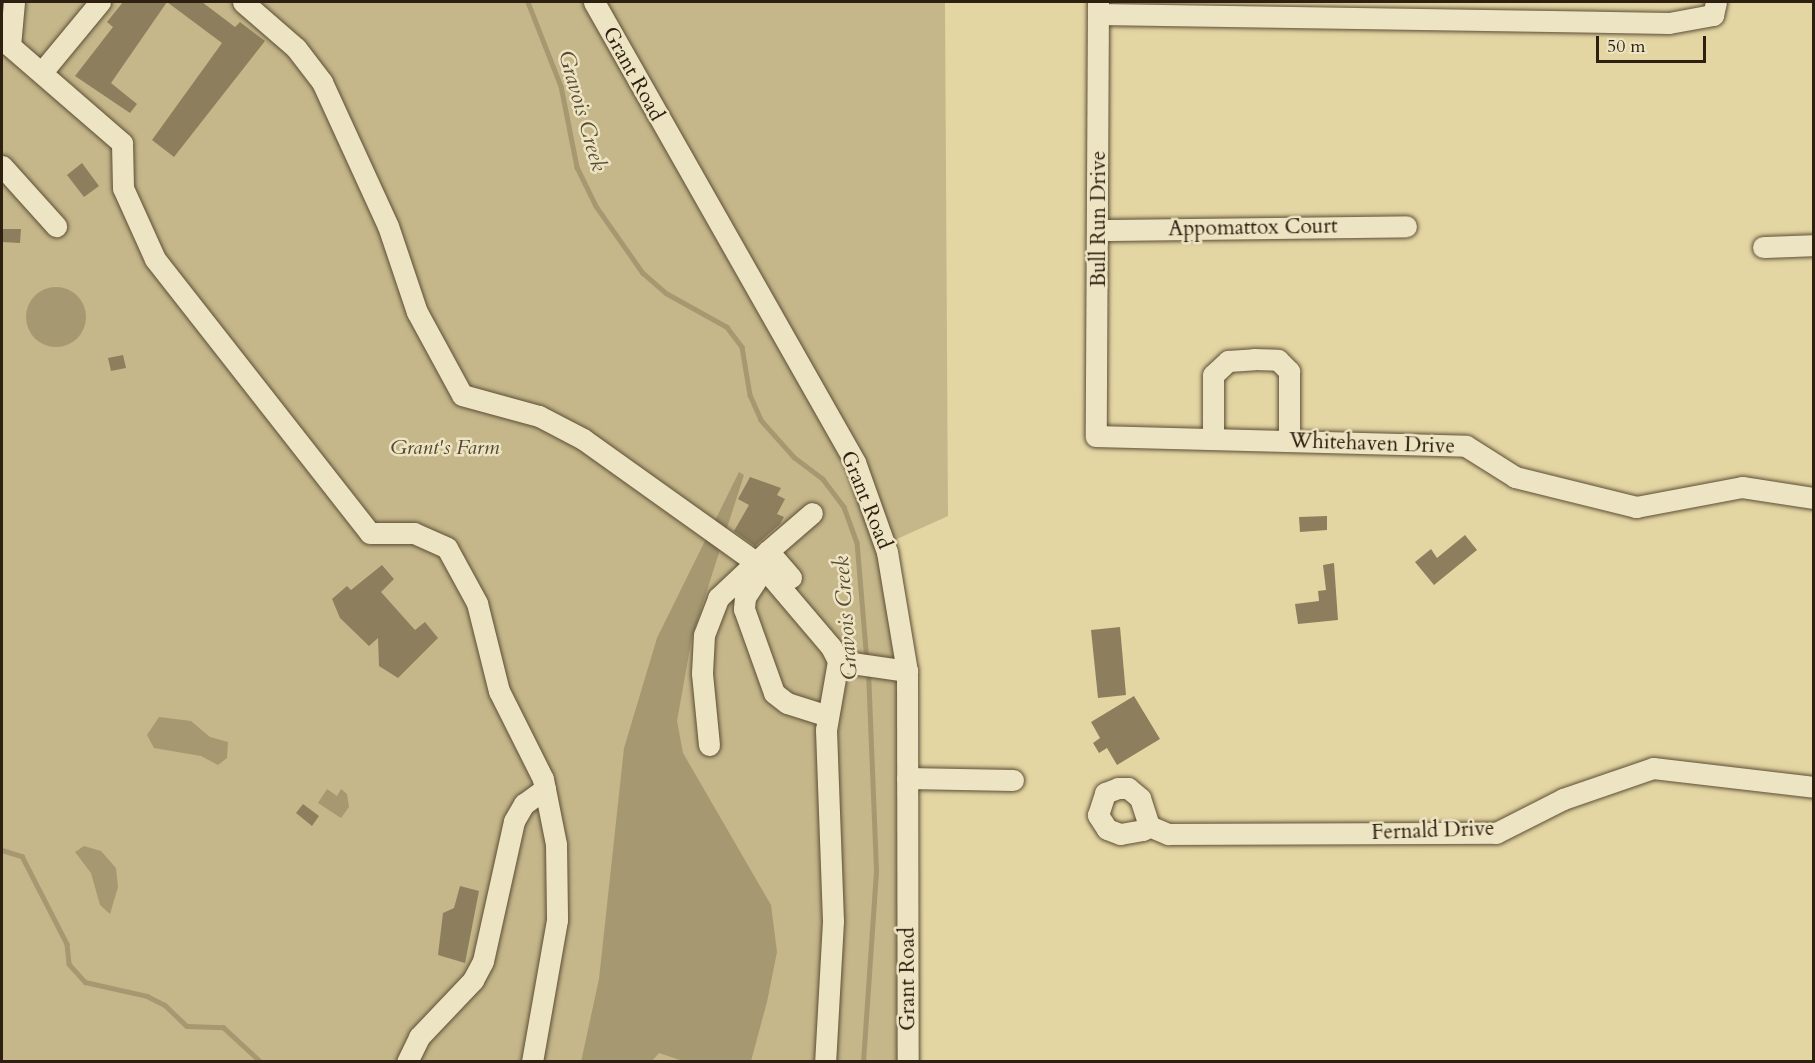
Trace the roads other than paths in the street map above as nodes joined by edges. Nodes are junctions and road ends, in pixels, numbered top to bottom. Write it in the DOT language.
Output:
graph roads {
  1 [pos="14,2"];
  2 [pos="100,2"];
  3 [pos="243,2"];
  4 [pos="594,2"];
  5 [pos="1098,8"];
  6 [pos="1715,8"];
  7 [pos="6,43"];
  8 [pos="42,72"];
  9 [pos="2,166"];
  10 [pos="56,226"];
  11 [pos="1406,226"];
  12 [pos="1100,230"];
  13 [pos="1814,245"];
  14 [pos="1763,247"];
  15 [pos="1096,436"];
  16 [pos="1213,440"];
  17 [pos="1289,441"];
  18 [pos="1814,498"];
  19 [pos="812,513"];
  20 [pos="762,560"];
  21 [pos="842,659"];
  22 [pos="907,672"];
  23 [pos="828,716"];
  24 [pos="709,745"];
  25 [pos="907,778"];
  26 [pos="1013,780"];
  27 [pos="1814,787"];
  28 [pos="545,789"];
  29 [pos="1149,826"];
  30 [pos="407,1062"];
  31 [pos="532,1062"];
  32 [pos="825,1062"];
  33 [pos="908,1062"];
  1 -- 7 [label="street"];
  2 -- 8 [label="street"];
  3 -- 20 [label="street"];
  4 -- 22 [label="street, Grant Road"];
  5 -- 6 [label="street"];
  5 -- 12 [label="street, Bull Run Drive"];
  7 -- 8 [label="street"];
  8 -- 28 [label="street"];
  9 -- 10 [label="street"];
  11 -- 12 [label="street, Appomattox Court"];
  12 -- 15 [label="street, Bull Run Drive"];
  13 -- 14 [label="street"];
  15 -- 16 [label="street, Whitehaven Drive"];
  16 -- 17 [label="street, Whitehaven Drive"];
  16 -- 17 [label="street"];
  17 -- 18 [label="street, Whitehaven Drive"];
  19 -- 20 [label="street"];
  20 -- 21 [label="street"];
  20 -- 23 [label="street"];
  20 -- 24 [label="street"];
  21 -- 22 [label="street"];
  21 -- 23 [label="street"];
  22 -- 25 [label="street, Grant Road"];
  23 -- 32 [label="street"];
  25 -- 26 [label="street"];
  25 -- 33 [label="street, Grant Road"];
  27 -- 29 [label="street, Fernald Drive"];
  28 -- 30 [label="street"];
  28 -- 31 [label="street"];
}
